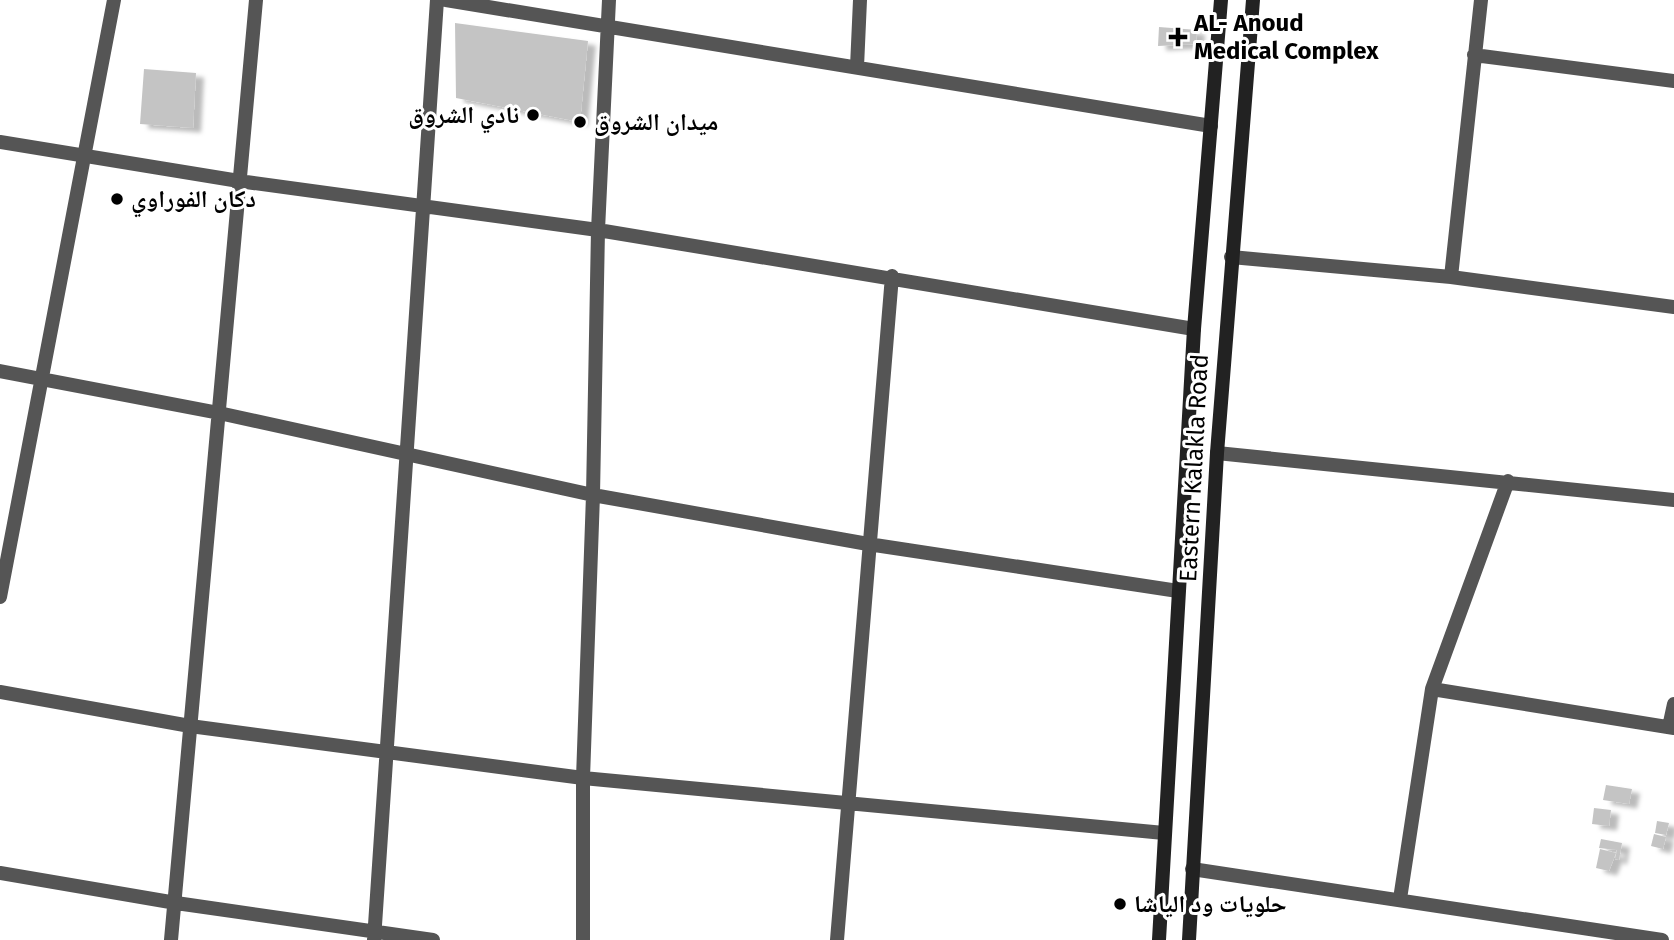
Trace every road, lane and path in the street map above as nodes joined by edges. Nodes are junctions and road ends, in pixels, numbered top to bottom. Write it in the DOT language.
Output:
graph roads {
  1 [pos="114,0"];
  2 [pos="256,0"];
  3 [pos="438,0"];
  4 [pos="446,0"];
  5 [pos="609,0"];
  6 [pos="860,0"];
  7 [pos="1221,0"];
  8 [pos="1252,0"];
  9 [pos="1480,0"];
  10 [pos="607,27"];
  11 [pos="1474,55"];
  12 [pos="857,67"];
  13 [pos="1674,81"];
  14 [pos="1211,126"];
  15 [pos="0,142"];
  16 [pos="83,156"];
  17 [pos="239,181"];
  18 [pos="425,206"];
  19 [pos="598,230"];
  20 [pos="1231,257"];
  21 [pos="892,276"];
  22 [pos="1451,276"];
  23 [pos="1674,307"];
  24 [pos="1195,329"];
  25 [pos="0,370"];
  26 [pos="44,380"];
  27 [pos="219,413"];
  28 [pos="1217,453"];
  29 [pos="407,454"];
  30 [pos="1508,481"];
  31 [pos="593,495"];
  32 [pos="1674,500"];
  33 [pos="868,544"];
  34 [pos="1178,591"];
  35 [pos="0,597"];
  36 [pos="1432,689"];
  37 [pos="0,692"];
  38 [pos="1674,704"];
  39 [pos="191,726"];
  40 [pos="1671,727"];
  41 [pos="388,754"];
  42 [pos="583,778"];
  43 [pos="848,804"];
  44 [pos="1164,833"];
  45 [pos="1192,869"];
  46 [pos="0,873"];
  47 [pos="1399,899"];
  48 [pos="176,903"];
  49 [pos="374,936"];
  50 [pos="170,940"];
  51 [pos="433,940"];
  52 [pos="583,940"];
  53 [pos="837,940"];
  54 [pos="1159,940"];
  55 [pos="1189,940"];
  56 [pos="1662,940"];
  1 -- 16 [label="street"];
  2 -- 17 [label="street"];
  3 -- 18 [label="street"];
  4 -- 10 [label="street"];
  5 -- 10 [label="street"];
  6 -- 12 [label="street"];
  7 -- 14 [label="street, Eastern Kalakla Road"];
  8 -- 20 [label="street, Eastern Kalakla Road"];
  9 -- 11 [label="street"];
  10 -- 12 [label="street"];
  10 -- 19 [label="street"];
  11 -- 13 [label="street"];
  11 -- 22 [label="street"];
  12 -- 14 [label="street"];
  14 -- 24 [label="street, Eastern Kalakla Road"];
  15 -- 16 [label="street"];
  16 -- 17 [label="street"];
  16 -- 26 [label="street"];
  17 -- 18 [label="street"];
  17 -- 27 [label="street"];
  18 -- 19 [label="street"];
  18 -- 29 [label="street"];
  19 -- 21 [label="street"];
  19 -- 31 [label="street"];
  20 -- 22 [label="street"];
  20 -- 28 [label="street, Eastern Kalakla Road"];
  21 -- 24 [label="street"];
  21 -- 33 [label="street"];
  22 -- 23 [label="street"];
  24 -- 34 [label="street, Eastern Kalakla Road"];
  25 -- 26 [label="street"];
  26 -- 27 [label="street"];
  26 -- 35 [label="street"];
  27 -- 29 [label="street"];
  27 -- 39 [label="street"];
  28 -- 30 [label="street"];
  28 -- 45 [label="street, Eastern Kalakla Road"];
  29 -- 31 [label="street"];
  29 -- 41 [label="street"];
  30 -- 32 [label="street"];
  30 -- 36 [label="street"];
  31 -- 33 [label="street"];
  31 -- 42 [label="street"];
  33 -- 34 [label="street"];
  33 -- 43 [label="street"];
  34 -- 44 [label="street, Eastern Kalakla Road"];
  36 -- 40 [label="street"];
  36 -- 47 [label="street"];
  37 -- 39 [label="street"];
  38 -- 40 [label="street"];
  39 -- 41 [label="street"];
  39 -- 48 [label="street"];
  41 -- 42 [label="street"];
  41 -- 49 [label="street"];
  42 -- 43 [label="street"];
  42 -- 52 [label="street"];
  43 -- 44 [label="street"];
  43 -- 53 [label="street"];
  44 -- 54 [label="street, Eastern Kalakla Road"];
  45 -- 47 [label="street"];
  45 -- 55 [label="street, Eastern Kalakla Road"];
  46 -- 48 [label="street"];
  47 -- 56 [label="street"];
  48 -- 49 [label="street"];
  48 -- 50 [label="street"];
  49 -- 51 [label="street"];
}
